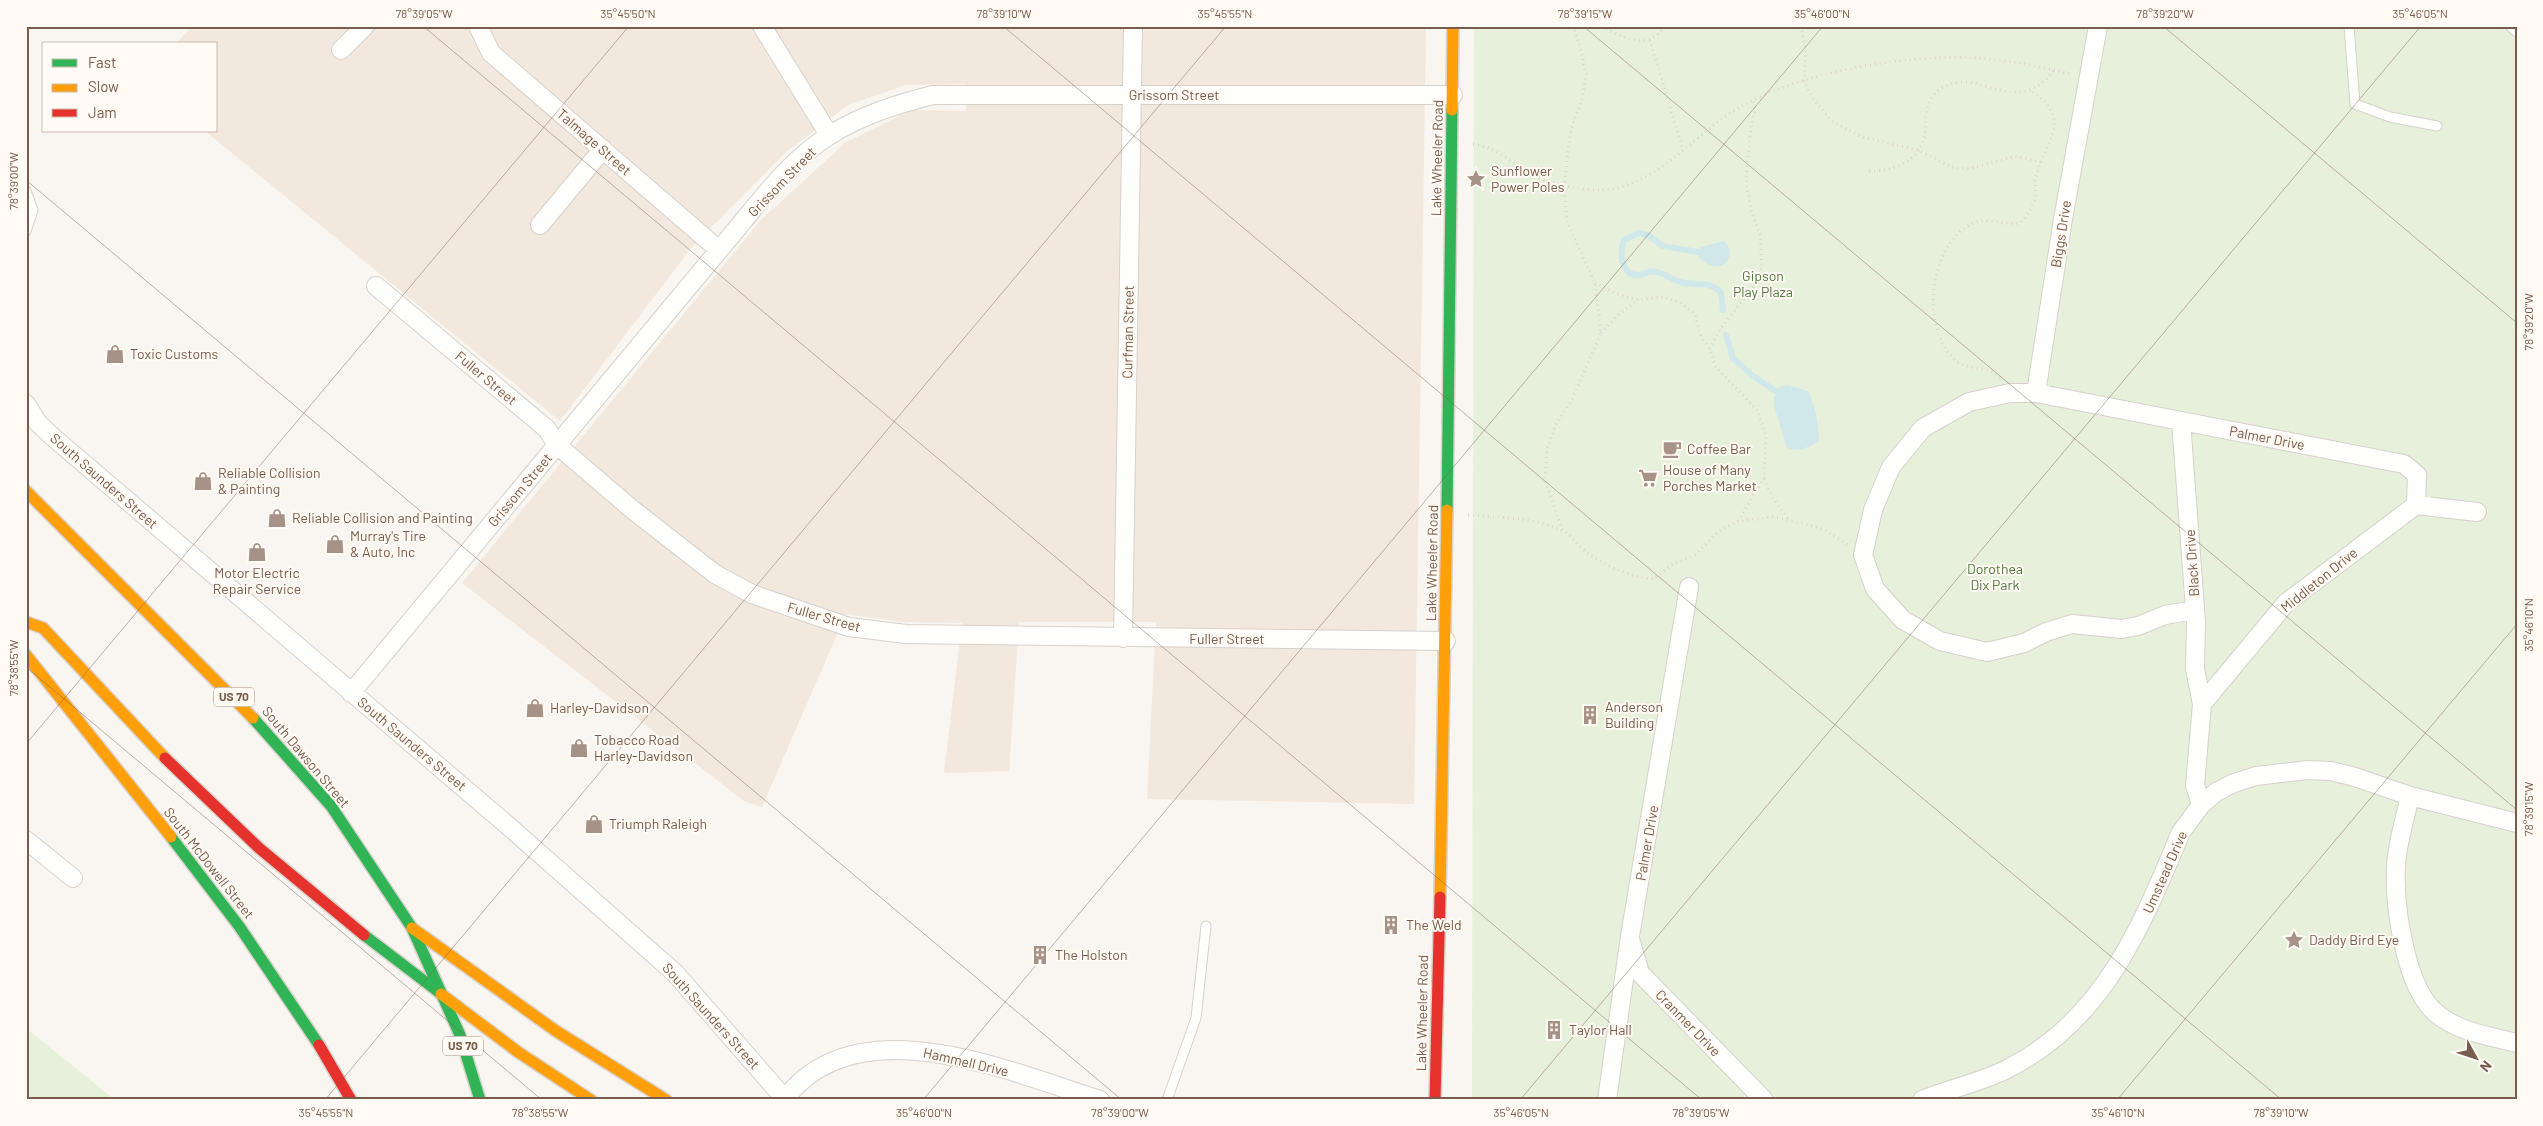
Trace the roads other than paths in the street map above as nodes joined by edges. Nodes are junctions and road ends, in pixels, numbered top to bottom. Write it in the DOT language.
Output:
graph roads {
  1 [pos="365,26"];
  2 [pos="478,26"];
  3 [pos="762,26"];
  4 [pos="1133,26"];
  5 [pos="1454,26"];
  6 [pos="2098,26"];
  7 [pos="2349,26"];
  8 [pos="2510,26"];
  9 [pos="2517,32"];
  10 [pos="341,50"];
  11 [pos="1132,95"];
  12 [pos="1453,95"];
  13 [pos="2437,126"];
  14 [pos="829,135"];
  15 [pos="603,150"];
  16 [pos="26,191"];
  17 [pos="540,225"];
  18 [pos="26,231"];
  19 [pos="719,250"];
  20 [pos="376,286"];
  21 [pos="2036,392"];
  22 [pos="26,404"];
  23 [pos="2182,421"];
  24 [pos="557,445"];
  25 [pos="26,491"];
  26 [pos="2416,505"];
  27 [pos="2477,512"];
  28 [pos="1690,587"];
  29 [pos="2195,610"];
  30 [pos="26,622"];
  31 [pos="1123,638"];
  32 [pos="1446,640"];
  33 [pos="26,655"];
  34 [pos="352,693"];
  35 [pos="2202,704"];
  36 [pos="2410,796"];
  37 [pos="2201,805"];
  38 [pos="2517,823"];
  39 [pos="26,840"];
  40 [pos="73,878"];
  41 [pos="1206,926"];
  42 [pos="412,928"];
  43 [pos="1630,936"];
  44 [pos="441,994"];
  45 [pos="2517,1043"];
  46 [pos="784,1099"];
  47 [pos="351,1100"];
  48 [pos="480,1100"];
  49 [pos="591,1100"];
  50 [pos="666,1100"];
  51 [pos="1100,1100"];
  52 [pos="1167,1100"];
  53 [pos="1435,1100"];
  54 [pos="1607,1100"];
  55 [pos="1764,1100"];
  56 [pos="1922,1100"];
  1 -- 10 [label="street"];
  2 -- 15 [label="street, Talmage Street"];
  3 -- 14 [label="street"];
  4 -- 11 [label="street, Curfman Street"];
  5 -- 12 [label="main road, Lake Wheeler Road"];
  6 -- 21 [label="street, Biggs Drive"];
  7 -- 13 [label="lane"];
  8 -- 9 [label="lane"];
  11 -- 12 [label="street, Grissom Street"];
  11 -- 14 [label="street, Grissom Street"];
  11 -- 31 [label="street, Curfman Street"];
  12 -- 32 [label="main road, Lake Wheeler Road"];
  14 -- 19 [label="street, Grissom Street"];
  15 -- 17 [label="street"];
  15 -- 19 [label="street, Talmage Street"];
  16 -- 18 [label="lane"];
  19 -- 24 [label="street, Grissom Street"];
  20 -- 24 [label="street, Fuller Street"];
  21 -- 23 [label="street, Palmer Drive"];
  21 -- 29 [label="street"];
  22 -- 34 [label="street, South Saunders Street"];
  23 -- 26 [label="street, Palmer Drive"];
  23 -- 29 [label="street, Black Drive"];
  24 -- 31 [label="street, Fuller Street"];
  24 -- 34 [label="street, Grissom Street"];
  25 -- 42 [label="main road, South Dawson Street / US 70"];
  26 -- 27 [label="street"];
  26 -- 35 [label="street, Middleton Drive"];
  28 -- 43 [label="street, Palmer Drive"];
  29 -- 35 [label="street, Black Drive"];
  30 -- 44 [label="main road"];
  31 -- 32 [label="street, Fuller Street"];
  32 -- 53 [label="main road, Lake Wheeler Road"];
  33 -- 47 [label="main road, South McDowell Street"];
  34 -- 46 [label="street, South Saunders Street"];
  35 -- 37 [label="street"];
  36 -- 37 [label="street, Umstead Drive"];
  36 -- 38 [label="street, Umstead Drive"];
  36 -- 45 [label="street"];
  37 -- 56 [label="street, Umstead Drive"];
  39 -- 40 [label="street"];
  41 -- 52 [label="lane"];
  42 -- 44 [label="main road, South Dawson Street / US 70"];
  42 -- 50 [label="main road"];
  43 -- 54 [label="street, Palmer Drive"];
  43 -- 55 [label="street, Cranmer Drive"];
  44 -- 48 [label="main road, South Dawson Street / US 70"];
  44 -- 49 [label="main road"];
  46 -- 51 [label="street, Hammell Drive"];
}
